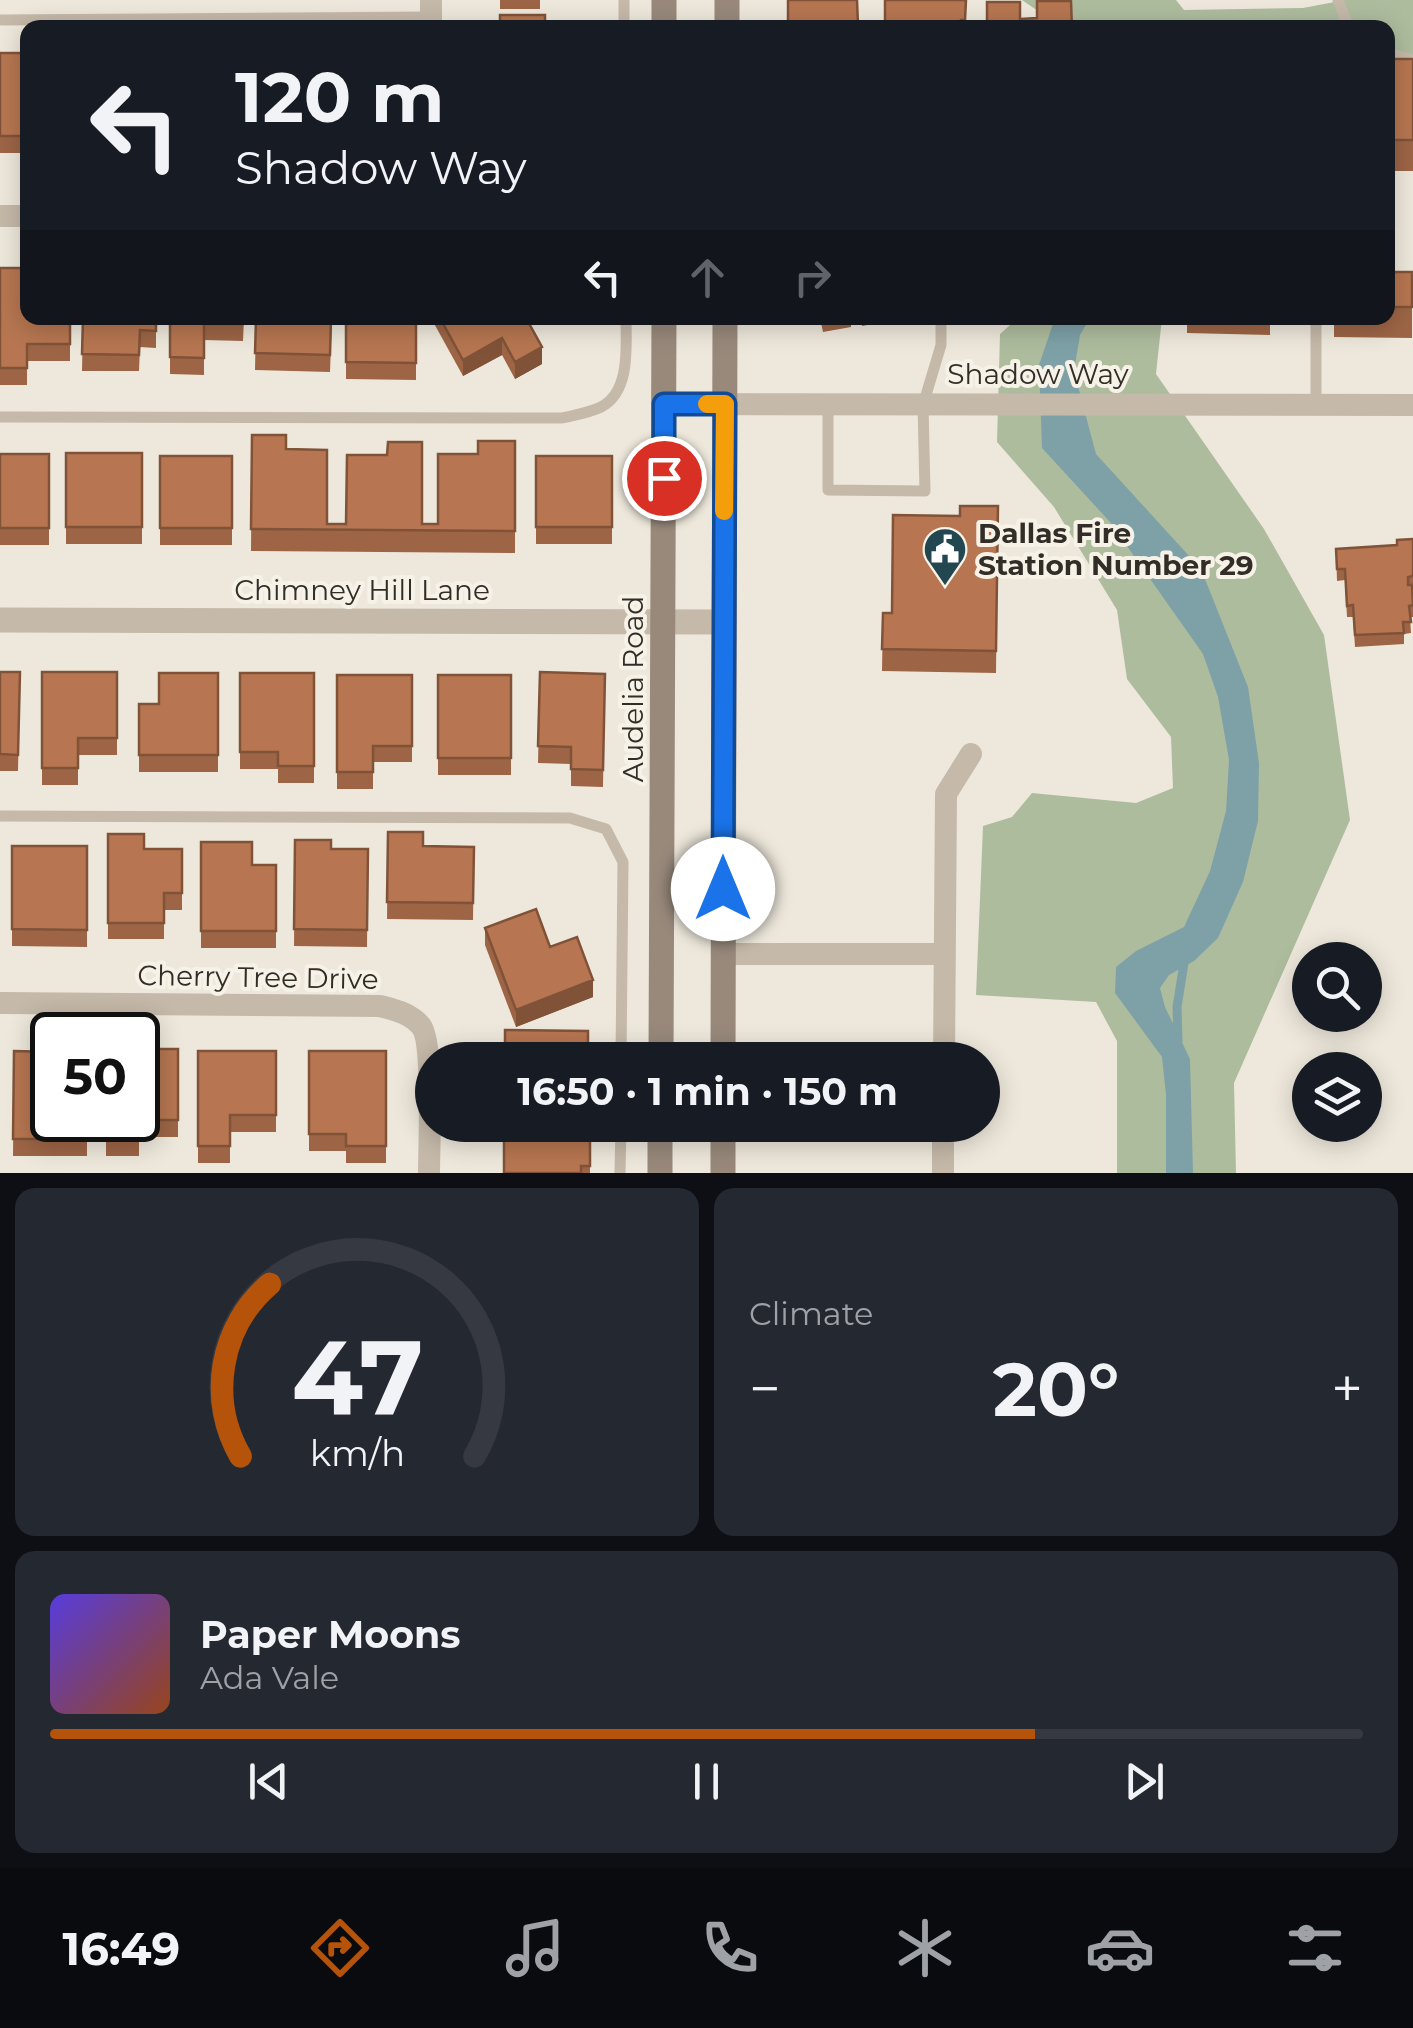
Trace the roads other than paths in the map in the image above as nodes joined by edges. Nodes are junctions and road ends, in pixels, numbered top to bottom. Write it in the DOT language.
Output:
graph roads {
  1 [pos="431,15"];
  2 [pos="0,20"];
  3 [pos="626,325"];
  4 [pos="664,325"];
  5 [pos="726,325"];
  6 [pos="941,325"];
  7 [pos="1316,325"];
  8 [pos="664,404"];
  9 [pos="725,404"];
  10 [pos="1316,404"];
  11 [pos="828,405"];
  12 [pos="923,405"];
  13 [pos="1413,405"];
  14 [pos="0,417"];
  15 [pos="0,620"];
  16 [pos="664,621"];
  17 [pos="724,622"];
  18 [pos="971,754"];
  19 [pos="0,816"];
  20 [pos="722,954"];
  21 [pos="944,954"];
  22 [pos="0,1003"];
  23 [pos="621,1042"];
  24 [pos="661,1042"];
  25 [pos="723,1042"];
  26 [pos="944,1042"];
  27 [pos="621,1142"];
  28 [pos="660,1142"];
  29 [pos="723,1142"];
  30 [pos="943,1142"];
  31 [pos="429,1173"];
  32 [pos="620,1173"];
  33 [pos="660,1173"];
  34 [pos="723,1173"];
  35 [pos="943,1173"];
  1 -- 2 [label="lane"];
  3 -- 14 [label="lane"];
  4 -- 8 [label="main road, Audelia Road"];
  5 -- 9 [label="main road"];
  6 -- 12 [label="lane"];
  7 -- 10 [label="lane"];
  8 -- 9 [label="street, Shadow Way"];
  8 -- 16 [label="main road, Audelia Road"];
  9 -- 11 [label="street, Shadow Way"];
  9 -- 17 [label="main road"];
  10 -- 12 [label="street, Shadow Way"];
  10 -- 13 [label="street, Shadow Way"];
  11 -- 12 [label="street, Shadow Way"];
  11 -- 12 [label="lane"];
  15 -- 16 [label="street, Chimney Hill Lane"];
  16 -- 17 [label="street, Chimney Hill Lane"];
  16 -- 24 [label="main road, Audelia Road"];
  17 -- 20 [label="main road"];
  18 -- 21 [label="street"];
  19 -- 23 [label="lane"];
  20 -- 21 [label="street"];
  20 -- 25 [label="main road"];
  21 -- 26 [label="street"];
  22 -- 31 [label="street, Cherry Tree Drive"];
  27 -- 32 [label="lane"];
  28 -- 33 [label="main road"];
  29 -- 34 [label="main road"];
  30 -- 35 [label="street"];
}
